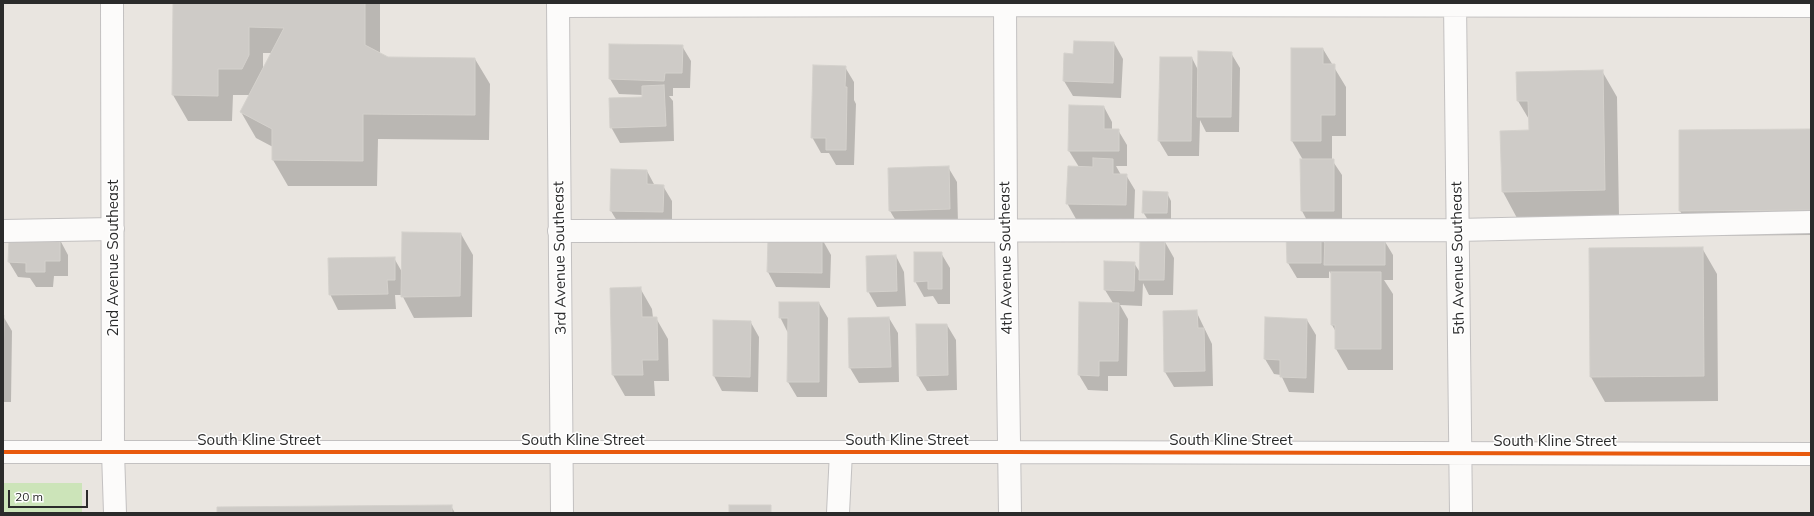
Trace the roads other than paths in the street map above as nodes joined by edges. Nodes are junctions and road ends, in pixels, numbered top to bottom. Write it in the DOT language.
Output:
graph roads {
  1 [pos="112,3"];
  2 [pos="1005,4"];
  3 [pos="1455,4"];
  4 [pos="558,5"];
  5 [pos="1786,5"];
  6 [pos="1811,6"];
  7 [pos="1811,222"];
  8 [pos="113,229"];
  9 [pos="1457,230"];
  10 [pos="3,231"];
  11 [pos="559,231"];
  12 [pos="1006,231"];
  13 [pos="3,452"];
  14 [pos="113,452"];
  15 [pos="562,452"];
  16 [pos="841,452"];
  17 [pos="1009,452"];
  18 [pos="1460,453"];
  19 [pos="1811,454"];
  20 [pos="115,513"];
  21 [pos="562,513"];
  22 [pos="838,513"];
  23 [pos="1010,513"];
  24 [pos="1461,513"];
  1 -- 8 [label="street, 2nd Avenue Southeast"];
  2 -- 3 [label="street"];
  2 -- 4 [label="street"];
  2 -- 12 [label="street, 4th Avenue Southeast"];
  3 -- 5 [label="street"];
  3 -- 9 [label="street, 5th Avenue Southeast"];
  4 -- 11 [label="street, 3rd Avenue Southeast"];
  5 -- 6 [label="street"];
  7 -- 9 [label="street"];
  8 -- 10 [label="street"];
  8 -- 14 [label="street, 2nd Avenue Southeast"];
  9 -- 12 [label="street"];
  9 -- 18 [label="street, 5th Avenue Southeast"];
  11 -- 12 [label="street"];
  11 -- 15 [label="street, 3rd Avenue Southeast"];
  12 -- 17 [label="street, 4th Avenue Southeast"];
  13 -- 14 [label="street, South Kline Street"];
  14 -- 15 [label="street, South Kline Street"];
  14 -- 20 [label="street, 2nd Avenue Southeast"];
  15 -- 16 [label="street, South Kline Street"];
  15 -- 21 [label="street, 3rd Avenue Southeast"];
  16 -- 17 [label="street, South Kline Street"];
  16 -- 22 [label="street"];
  17 -- 18 [label="street, South Kline Street"];
  17 -- 23 [label="street, 4th Avenue Southeast"];
  18 -- 19 [label="street, South Kline Street"];
  18 -- 24 [label="street, 5th Avenue Southeast"];
}
